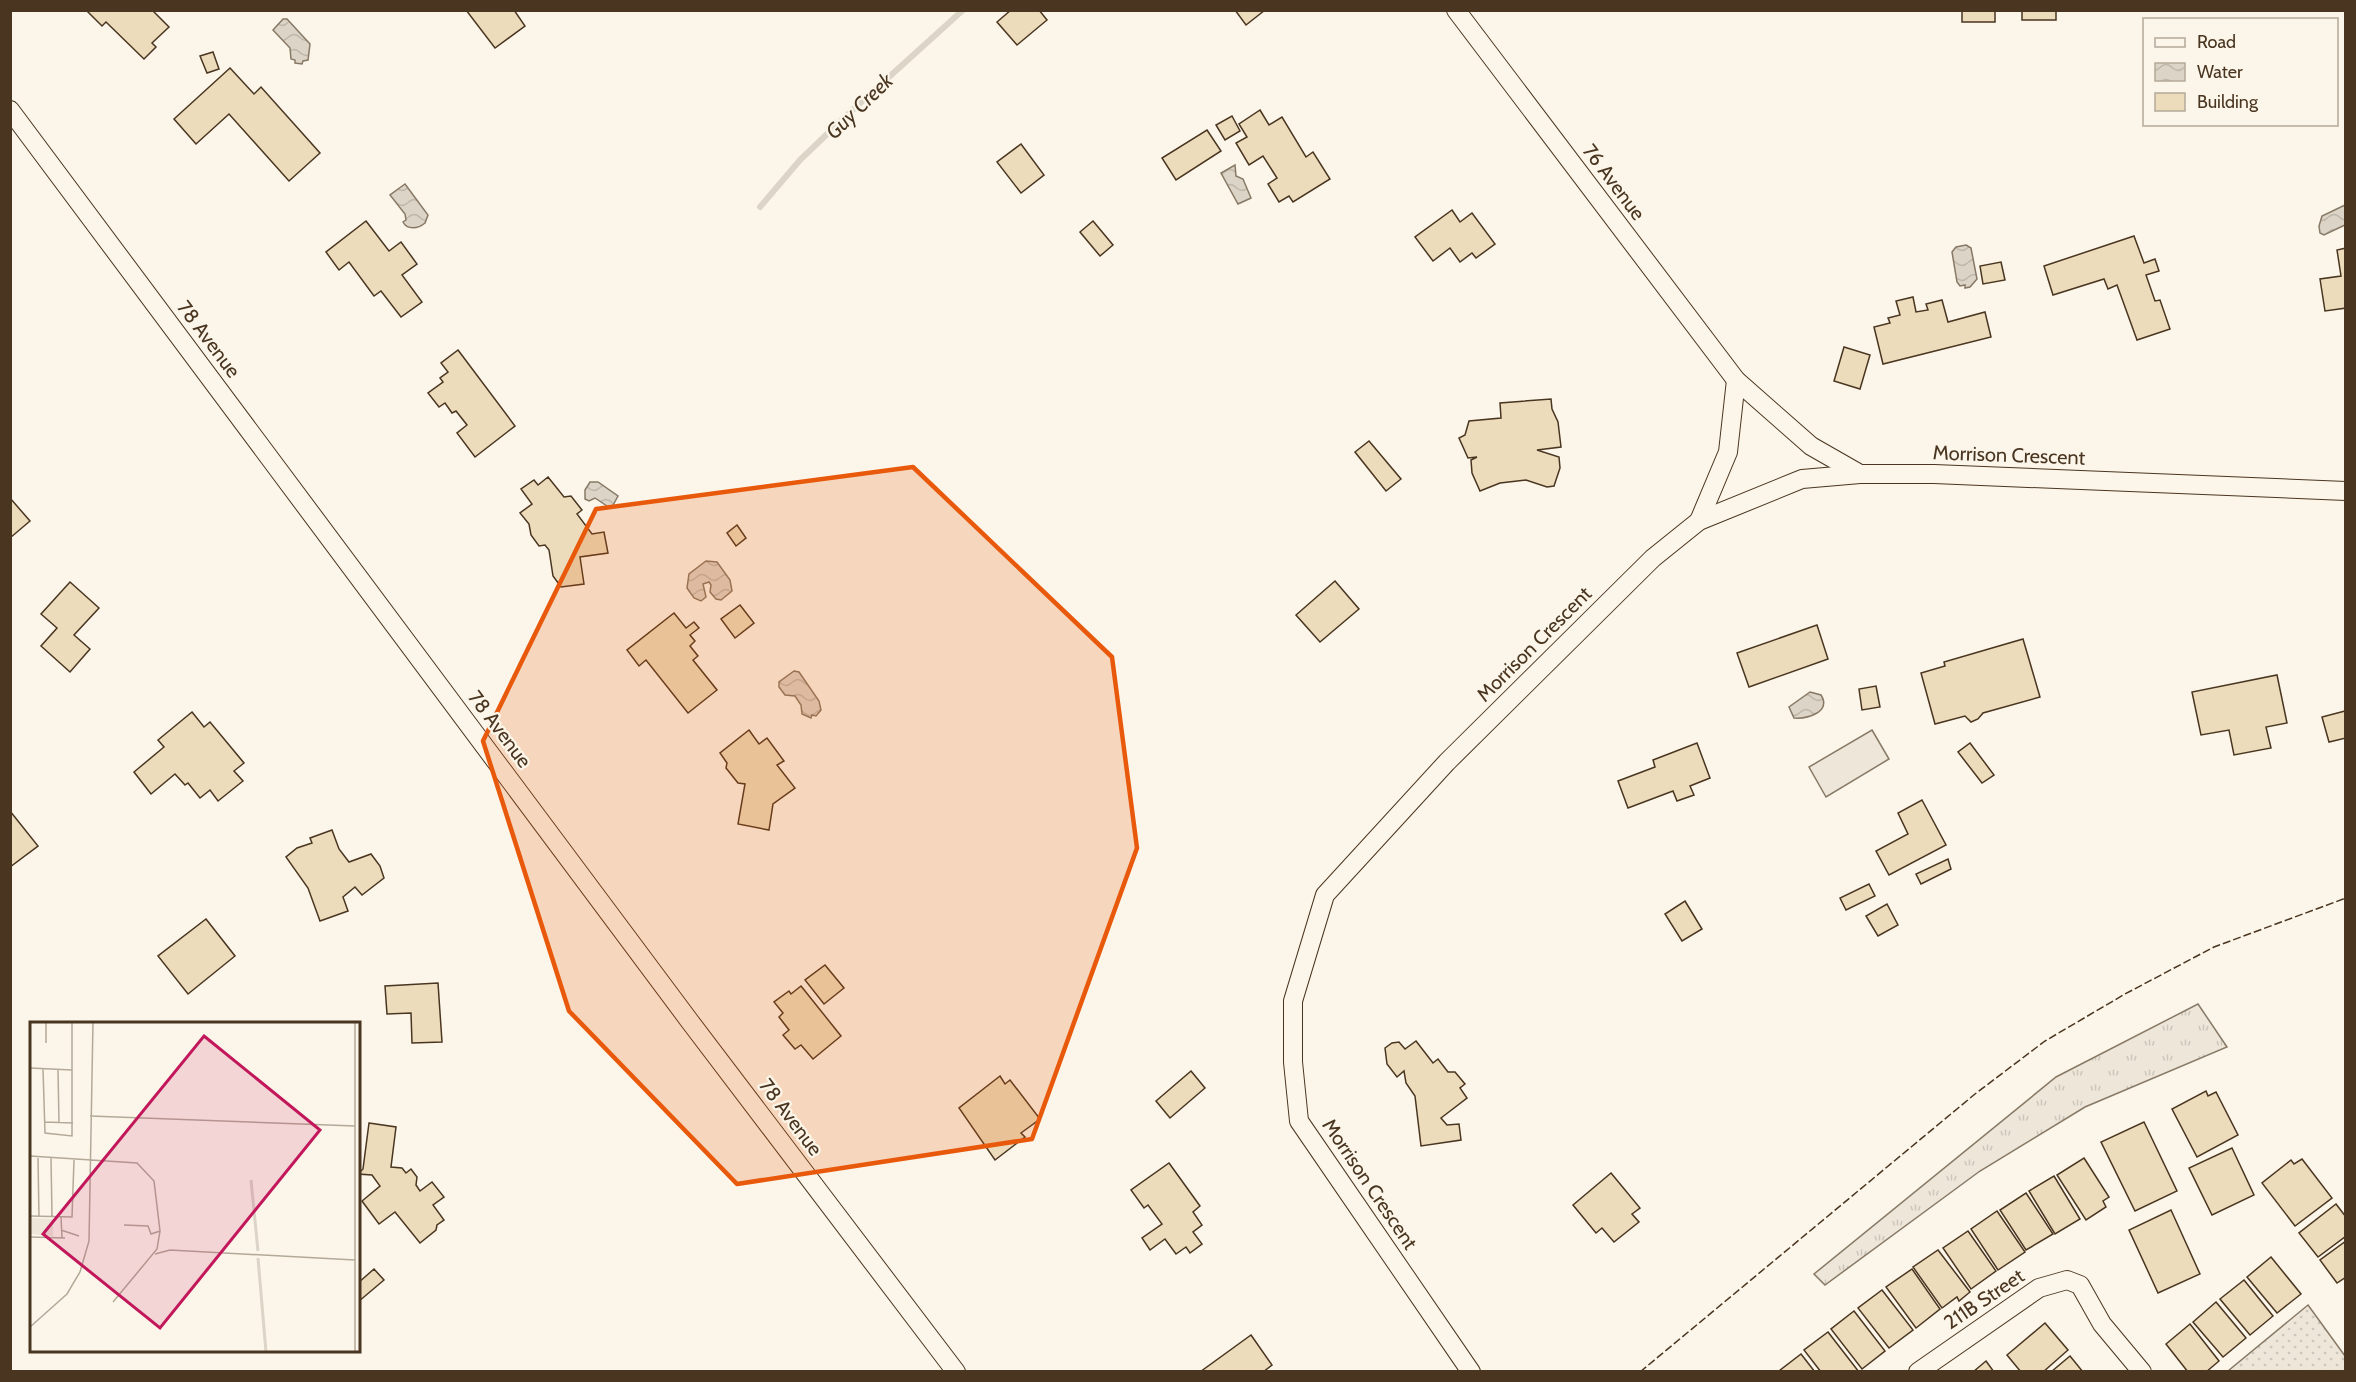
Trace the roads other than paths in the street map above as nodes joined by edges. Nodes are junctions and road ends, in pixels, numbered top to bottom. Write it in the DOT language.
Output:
graph roads {
  1 [pos="1456,10"];
  2 [pos="10,110"];
  3 [pos="1736,380"];
  4 [pos="1860,474"];
  5 [pos="2346,491"];
  6 [pos="1699,521"];
  7 [pos="1466,1365"];
  8 [pos="956,1371"];
  9 [pos="1918,1371"];
  10 [pos="2142,1371"];
  1 -- 3 [label="street, 76 Avenue"];
  2 -- 8 [label="street, 78 Avenue"];
  3 -- 4 [label="street, 76 Avenue"];
  3 -- 6 [label="street"];
  4 -- 5 [label="street, Morrison Crescent"];
  4 -- 6 [label="street, Morrison Crescent"];
  6 -- 7 [label="street, Morrison Crescent"];
  9 -- 10 [label="street, 211B Street"];
}
